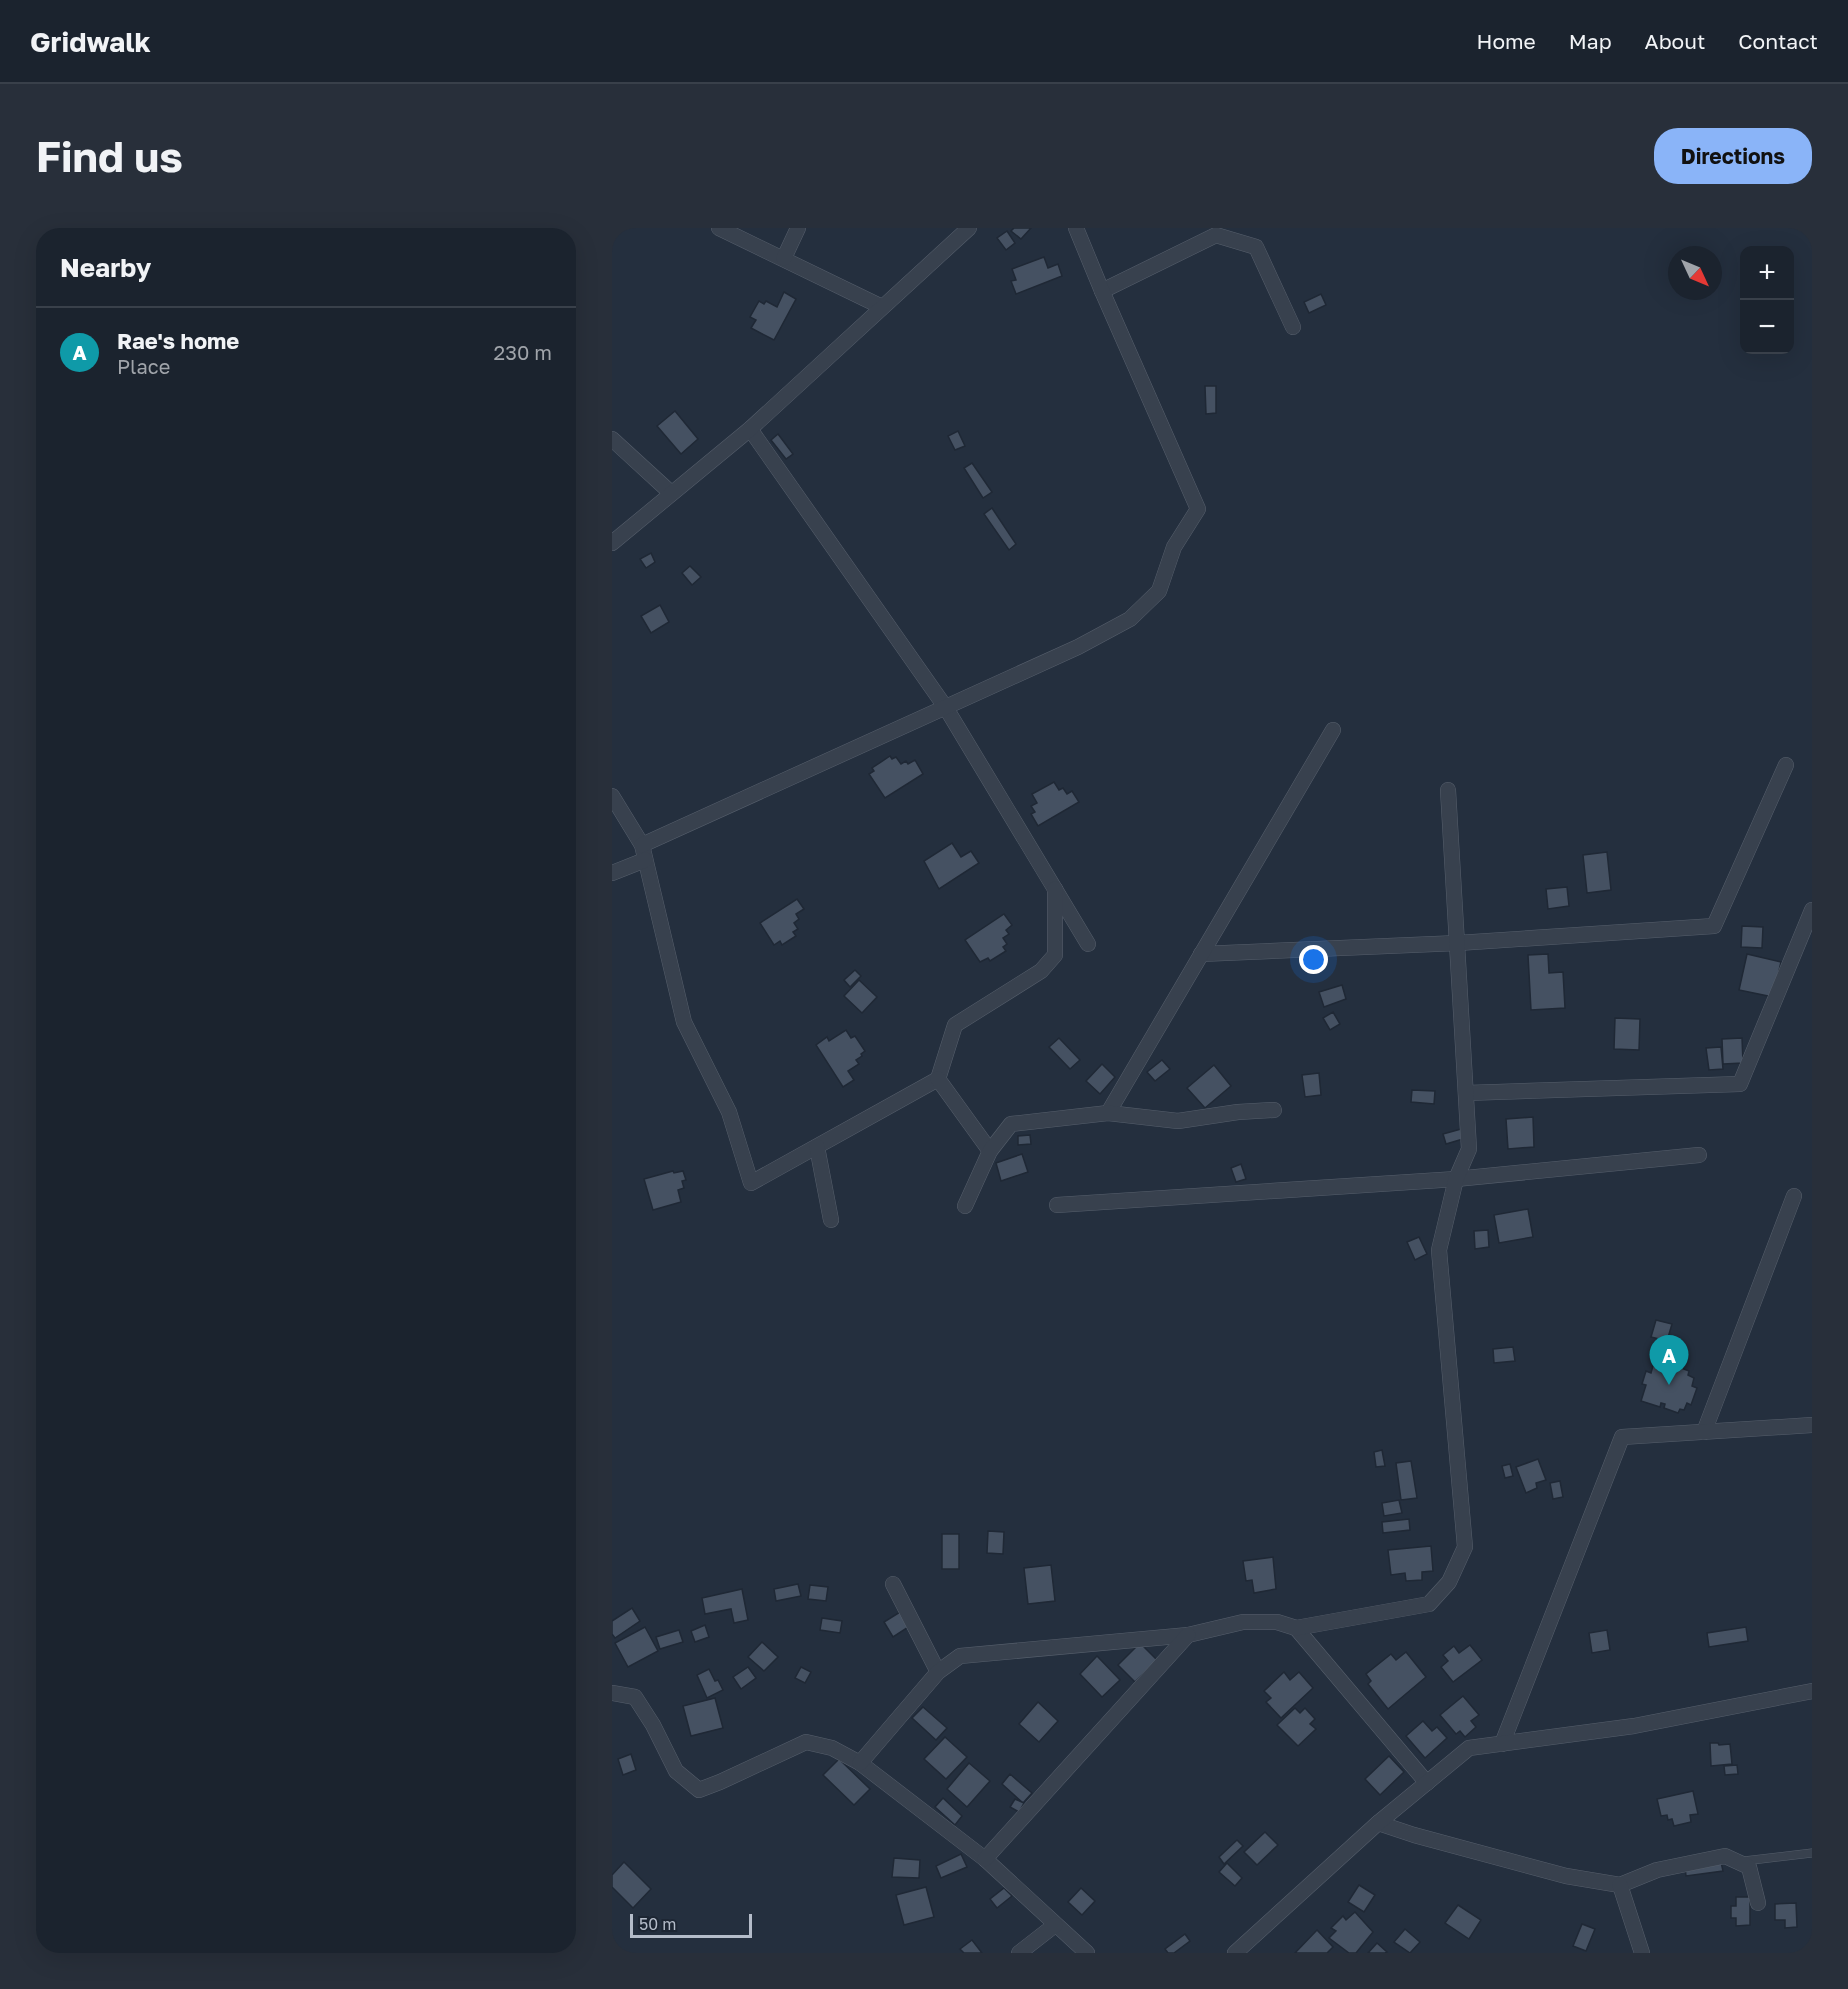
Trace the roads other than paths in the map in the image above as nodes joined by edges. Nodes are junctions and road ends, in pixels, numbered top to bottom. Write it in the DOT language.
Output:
graph roads {
  1 [pos="719,228"];
  2 [pos="798,228"];
  3 [pos="969,228"];
  4 [pos="1076,228"];
  5 [pos="1216,232"];
  6 [pos="784,258"];
  7 [pos="1101,291"];
  8 [pos="882,307"];
  9 [pos="1293,327"];
  10 [pos="750,429"];
  11 [pos="612,439"];
  12 [pos="671,493"];
  13 [pos="612,543"];
  14 [pos="946,708"];
  15 [pos="1333,730"];
  16 [pos="1786,765"];
  17 [pos="1448,790"];
  18 [pos="612,796"];
  19 [pos="642,844"];
  20 [pos="645,860"];
  21 [pos="612,873"];
  22 [pos="1054,889"];
  23 [pos="1812,909"];
  24 [pos="1458,943"];
  25 [pos="1088,944"];
  26 [pos="1201,954"];
  27 [pos="938,1079"];
  28 [pos="1466,1092"];
  29 [pos="1274,1110"];
  30 [pos="1108,1113"];
  31 [pos="817,1147"];
  32 [pos="990,1151"];
  33 [pos="1699,1155"];
  34 [pos="1456,1179"];
  35 [pos="1794,1196"];
  36 [pos="1057,1205"];
  37 [pos="964,1206"];
  38 [pos="831,1220"];
  39 [pos="1812,1425"];
  40 [pos="1704,1432"];
  41 [pos="893,1584"];
  42 [pos="1296,1628"];
  43 [pos="1188,1635"];
  44 [pos="938,1671"];
  45 [pos="1812,1691"];
  46 [pos="612,1693"];
  47 [pos="1502,1744"];
  48 [pos="860,1763"];
  49 [pos="1427,1783"];
  50 [pos="1378,1823"];
  51 [pos="1812,1853"];
  52 [pos="985,1859"];
  53 [pos="1743,1861"];
  54 [pos="1620,1885"];
  55 [pos="1758,1903"];
  56 [pos="1055,1925"];
  57 [pos="1018,1953"];
  58 [pos="1087,1953"];
  59 [pos="1235,1953"];
  60 [pos="1642,1953"];
  1 -- 6 [label="street"];
  2 -- 6 [label="street"];
  3 -- 8 [label="street"];
  4 -- 7 [label="street"];
  5 -- 7 [label="street"];
  5 -- 9 [label="street"];
  6 -- 8 [label="street"];
  7 -- 14 [label="street"];
  8 -- 10 [label="street"];
  10 -- 12 [label="street"];
  10 -- 14 [label="street"];
  11 -- 12 [label="street"];
  12 -- 13 [label="street"];
  14 -- 19 [label="street"];
  14 -- 22 [label="street"];
  15 -- 26 [label="street"];
  16 -- 24 [label="street"];
  17 -- 24 [label="street"];
  18 -- 19 [label="street"];
  19 -- 20 [label="street"];
  20 -- 21 [label="street"];
  20 -- 31 [label="street"];
  22 -- 25 [label="street"];
  22 -- 27 [label="street"];
  23 -- 28 [label="street"];
  24 -- 26 [label="street"];
  24 -- 28 [label="street"];
  26 -- 30 [label="street"];
  27 -- 31 [label="street"];
  27 -- 32 [label="street"];
  28 -- 34 [label="street"];
  29 -- 30 [label="street"];
  30 -- 32 [label="street"];
  31 -- 38 [label="street"];
  32 -- 37 [label="street"];
  33 -- 34 [label="street"];
  34 -- 36 [label="street"];
  34 -- 42 [label="street"];
  35 -- 40 [label="street"];
  39 -- 40 [label="street"];
  40 -- 47 [label="street"];
  41 -- 44 [label="street"];
  42 -- 43 [label="street"];
  42 -- 49 [label="street"];
  43 -- 44 [label="street"];
  43 -- 52 [label="street"];
  44 -- 48 [label="street"];
  45 -- 47 [label="street"];
  46 -- 48 [label="street"];
  47 -- 49 [label="street"];
  48 -- 52 [label="street"];
  49 -- 50 [label="street"];
  50 -- 54 [label="street"];
  50 -- 59 [label="street"];
  51 -- 53 [label="lane"];
  52 -- 56 [label="street"];
  54 -- 55 [label="street"];
  54 -- 60 [label="street"];
  56 -- 57 [label="street"];
  56 -- 58 [label="street"];
}
